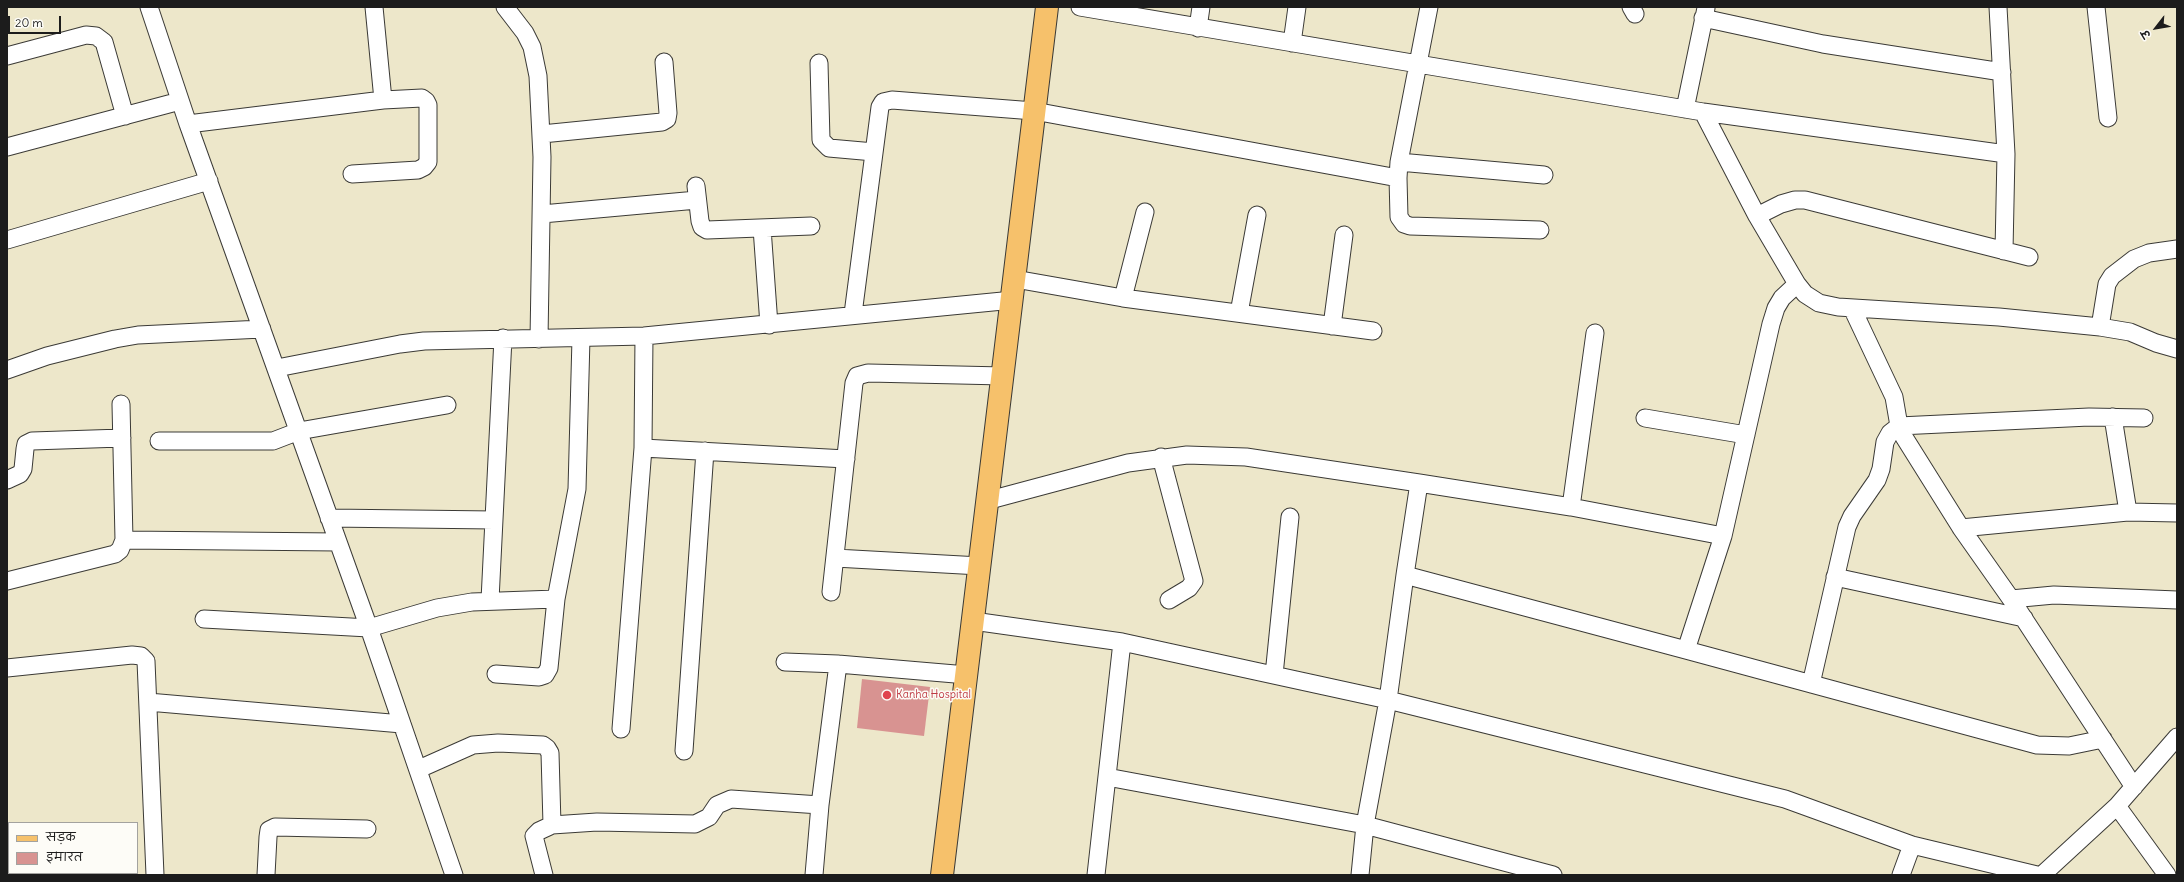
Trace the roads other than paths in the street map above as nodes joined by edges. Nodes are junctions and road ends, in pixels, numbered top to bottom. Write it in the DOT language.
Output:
graph roads {
  1 [pos="149,7"];
  2 [pos="374,7"];
  3 [pos="505,7"];
  4 [pos="1047,7"];
  5 [pos="1080,7"];
  6 [pos="1201,7"];
  7 [pos="1297,7"];
  8 [pos="1428,7"];
  9 [pos="1998,7"];
  10 [pos="2096,7"];
  11 [pos="1704,13"];
  12 [pos="1198,28"];
  13 [pos="1292,43"];
  14 [pos="7,56"];
  15 [pos="664,62"];
  16 [pos="819,63"];
  17 [pos="1418,64"];
  18 [pos="2002,72"];
  19 [pos="383,100"];
  20 [pos="180,101"];
  21 [pos="1685,109"];
  22 [pos="1034,111"];
  23 [pos="1703,112"];
  24 [pos="125,116"];
  25 [pos="2108,118"];
  26 [pos="188,124"];
  27 [pos="542,134"];
  28 [pos="7,147"];
  29 [pos="874,152"];
  30 [pos="2006,154"];
  31 [pos="1398,170"];
  32 [pos="352,174"];
  33 [pos="1544,174"];
  34 [pos="209,181"];
  35 [pos="1145,212"];
  36 [pos="542,214"];
  37 [pos="1257,215"];
  38 [pos="1757,216"];
  39 [pos="811,226"];
  40 [pos="762,228"];
  41 [pos="1540,230"];
  42 [pos="1344,235"];
  43 [pos="7,240"];
  44 [pos="2177,249"];
  45 [pos="2004,251"];
  46 [pos="2029,257"];
  47 [pos="1797,284"];
  48 [pos="1014,290"];
  49 [pos="1123,298"];
  50 [pos="1852,308"];
  51 [pos="1239,313"];
  52 [pos="853,314"];
  53 [pos="769,325"];
  54 [pos="1332,326"];
  55 [pos="2100,327"];
  56 [pos="262,329"];
  57 [pos="1374,331"];
  58 [pos="1595,333"];
  59 [pos="644,336"];
  60 [pos="503,338"];
  61 [pos="581,338"];
  62 [pos="539,339"];
  63 [pos="2177,349"];
  64 [pos="277,368"];
  65 [pos="7,370"];
  66 [pos="1004,376"];
  67 [pos="121,404"];
  68 [pos="448,405"];
  69 [pos="2113,417"];
  70 [pos="1645,418"];
  71 [pos="2144,418"];
  72 [pos="1899,426"];
  73 [pos="299,431"];
  74 [pos="1746,435"];
  75 [pos="122,438"];
  76 [pos="160,441"];
  77 [pos="643,448"];
  78 [pos="706,451"];
  79 [pos="1161,457"];
  80 [pos="846,459"];
  81 [pos="7,480"];
  82 [pos="1419,483"];
  83 [pos="986,501"];
  84 [pos="1571,507"];
  85 [pos="2128,512"];
  86 [pos="2177,513"];
  87 [pos="1290,517"];
  88 [pos="329,518"];
  89 [pos="494,520"];
  90 [pos="1960,528"];
  91 [pos="1723,536"];
  92 [pos="124,540"];
  93 [pos="338,542"];
  94 [pos="835,558"];
  95 [pos="980,566"];
  96 [pos="1405,575"];
  97 [pos="1835,577"];
  98 [pos="7,581"];
  99 [pos="831,592"];
  100 [pos="556,598"];
  101 [pos="2011,599"];
  102 [pos="490,600"];
  103 [pos="1169,600"];
  104 [pos="2177,600"];
  105 [pos="2024,618"];
  106 [pos="204,619"];
  107 [pos="973,621"];
  108 [pos="369,628"];
  109 [pos="1122,642"];
  110 [pos="1686,650"];
  111 [pos="785,662"];
  112 [pos="838,664"];
  113 [pos="7,668"];
  114 [pos="496,674"];
  115 [pos="967,675"];
  116 [pos="1274,675"];
  117 [pos="1811,684"];
  118 [pos="1388,700"];
  119 [pos="148,702"];
  120 [pos="402,724"];
  121 [pos="621,728"];
  122 [pos="2177,737"];
  123 [pos="2103,739"];
  124 [pos="684,751"];
  125 [pos="419,769"];
  126 [pos="1107,777"];
  127 [pos="2134,787"];
  128 [pos="820,805"];
  129 [pos="2118,806"];
  130 [pos="552,825"];
  131 [pos="1365,825"];
  132 [pos="368,829"];
  133 [pos="1912,845"];
  134 [pos="155,875"];
  135 [pos="266,875"];
  136 [pos="454,875"];
  137 [pos="544,875"];
  138 [pos="814,875"];
  139 [pos="942,875"];
  140 [pos="1096,875"];
  141 [pos="1360,875"];
  142 [pos="1553,875"];
  143 [pos="1901,875"];
  144 [pos="2037,875"];
  145 [pos="2042,875"];
  146 [pos="2166,875"];
  1 -- 20 [label="street"];
  2 -- 19 [label="street"];
  3 -- 27 [label="street"];
  4 -- 22 [label="main road"];
  5 -- 12 [label="street"];
  6 -- 12 [label="street"];
  7 -- 13 [label="street"];
  8 -- 17 [label="street"];
  9 -- 18 [label="street"];
  10 -- 25 [label="street"];
  11 -- 18 [label="street"];
  11 -- 21 [label="street"];
  12 -- 13 [label="street"];
  13 -- 17 [label="street"];
  14 -- 24 [label="street"];
  15 -- 27 [label="street"];
  16 -- 29 [label="street"];
  17 -- 21 [label="street"];
  17 -- 31 [label="street"];
  18 -- 30 [label="street"];
  19 -- 26 [label="street"];
  19 -- 32 [label="street"];
  20 -- 24 [label="street"];
  20 -- 26 [label="street"];
  21 -- 23 [label="street"];
  22 -- 29 [label="street"];
  22 -- 31 [label="street"];
  22 -- 48 [label="main road"];
  23 -- 30 [label="street"];
  23 -- 38 [label="street"];
  24 -- 28 [label="street"];
  26 -- 34 [label="street"];
  27 -- 36 [label="street"];
  29 -- 52 [label="street"];
  30 -- 45 [label="street"];
  31 -- 33 [label="street"];
  31 -- 41 [label="street"];
  34 -- 43 [label="street"];
  34 -- 56 [label="street"];
  35 -- 49 [label="street"];
  36 -- 40 [label="street"];
  36 -- 62 [label="street"];
  37 -- 51 [label="street"];
  38 -- 45 [label="street"];
  38 -- 47 [label="street"];
  39 -- 40 [label="street"];
  40 -- 53 [label="street"];
  42 -- 54 [label="street"];
  44 -- 55 [label="street"];
  45 -- 46 [label="street"];
  47 -- 50 [label="street"];
  47 -- 74 [label="street"];
  48 -- 49 [label="street"];
  48 -- 52 [label="street"];
  48 -- 66 [label="main road"];
  49 -- 51 [label="street"];
  50 -- 55 [label="street"];
  50 -- 72 [label="street"];
  51 -- 54 [label="street"];
  52 -- 53 [label="street"];
  53 -- 59 [label="street"];
  54 -- 57 [label="street"];
  55 -- 63 [label="street"];
  56 -- 64 [label="street"];
  56 -- 65 [label="street"];
  58 -- 84 [label="street"];
  59 -- 61 [label="street"];
  59 -- 77 [label="street"];
  60 -- 62 [label="street"];
  60 -- 64 [label="street"];
  60 -- 89 [label="street"];
  61 -- 62 [label="street"];
  61 -- 100 [label="street"];
  64 -- 73 [label="street"];
  66 -- 80 [label="street"];
  66 -- 83 [label="main road"];
  67 -- 75 [label="street"];
  68 -- 73 [label="street"];
  69 -- 71 [label="street"];
  69 -- 72 [label="street"];
  69 -- 85 [label="street"];
  70 -- 74 [label="street"];
  72 -- 90 [label="street"];
  72 -- 97 [label="street"];
  73 -- 76 [label="street"];
  73 -- 88 [label="street"];
  74 -- 91 [label="street"];
  75 -- 81 [label="street"];
  75 -- 92 [label="street"];
  77 -- 78 [label="street"];
  77 -- 121 [label="street"];
  78 -- 80 [label="street"];
  78 -- 124 [label="street"];
  79 -- 82 [label="street"];
  79 -- 83 [label="street"];
  79 -- 103 [label="street"];
  80 -- 94 [label="street"];
  82 -- 84 [label="street"];
  82 -- 96 [label="street"];
  83 -- 95 [label="main road"];
  84 -- 91 [label="street"];
  85 -- 86 [label="street"];
  85 -- 90 [label="street"];
  87 -- 116 [label="street"];
  88 -- 89 [label="street"];
  88 -- 93 [label="street"];
  89 -- 102 [label="street"];
  90 -- 101 [label="street"];
  91 -- 110 [label="street"];
  92 -- 93 [label="street"];
  92 -- 98 [label="street"];
  93 -- 108 [label="street"];
  94 -- 95 [label="street"];
  94 -- 99 [label="street"];
  95 -- 107 [label="main road"];
  96 -- 110 [label="street"];
  96 -- 118 [label="street"];
  97 -- 105 [label="street"];
  97 -- 117 [label="street"];
  100 -- 102 [label="street"];
  100 -- 114 [label="street"];
  101 -- 104 [label="street"];
  101 -- 105 [label="street"];
  102 -- 108 [label="street"];
  105 -- 123 [label="street"];
  106 -- 108 [label="street"];
  107 -- 109 [label="street"];
  107 -- 115 [label="main road"];
  108 -- 120 [label="street"];
  109 -- 116 [label="street"];
  109 -- 126 [label="street"];
  110 -- 117 [label="street"];
  111 -- 112 [label="street"];
  112 -- 115 [label="street"];
  112 -- 128 [label="street"];
  113 -- 119 [label="street"];
  115 -- 139 [label="main road"];
  116 -- 118 [label="street"];
  117 -- 123 [label="street"];
  118 -- 131 [label="street"];
  118 -- 133 [label="street"];
  119 -- 120 [label="street"];
  119 -- 134 [label="street"];
  120 -- 125 [label="street"];
  122 -- 127 [label="street"];
  123 -- 127 [label="street"];
  125 -- 130 [label="street"];
  125 -- 136 [label="street"];
  126 -- 131 [label="street"];
  126 -- 140 [label="street"];
  127 -- 129 [label="street"];
  128 -- 130 [label="street"];
  128 -- 138 [label="street"];
  129 -- 145 [label="street"];
  129 -- 146 [label="street"];
  130 -- 137 [label="street"];
  131 -- 141 [label="street"];
  131 -- 142 [label="street"];
  132 -- 135 [label="street"];
  133 -- 143 [label="street"];
  133 -- 144 [label="street"];
}
